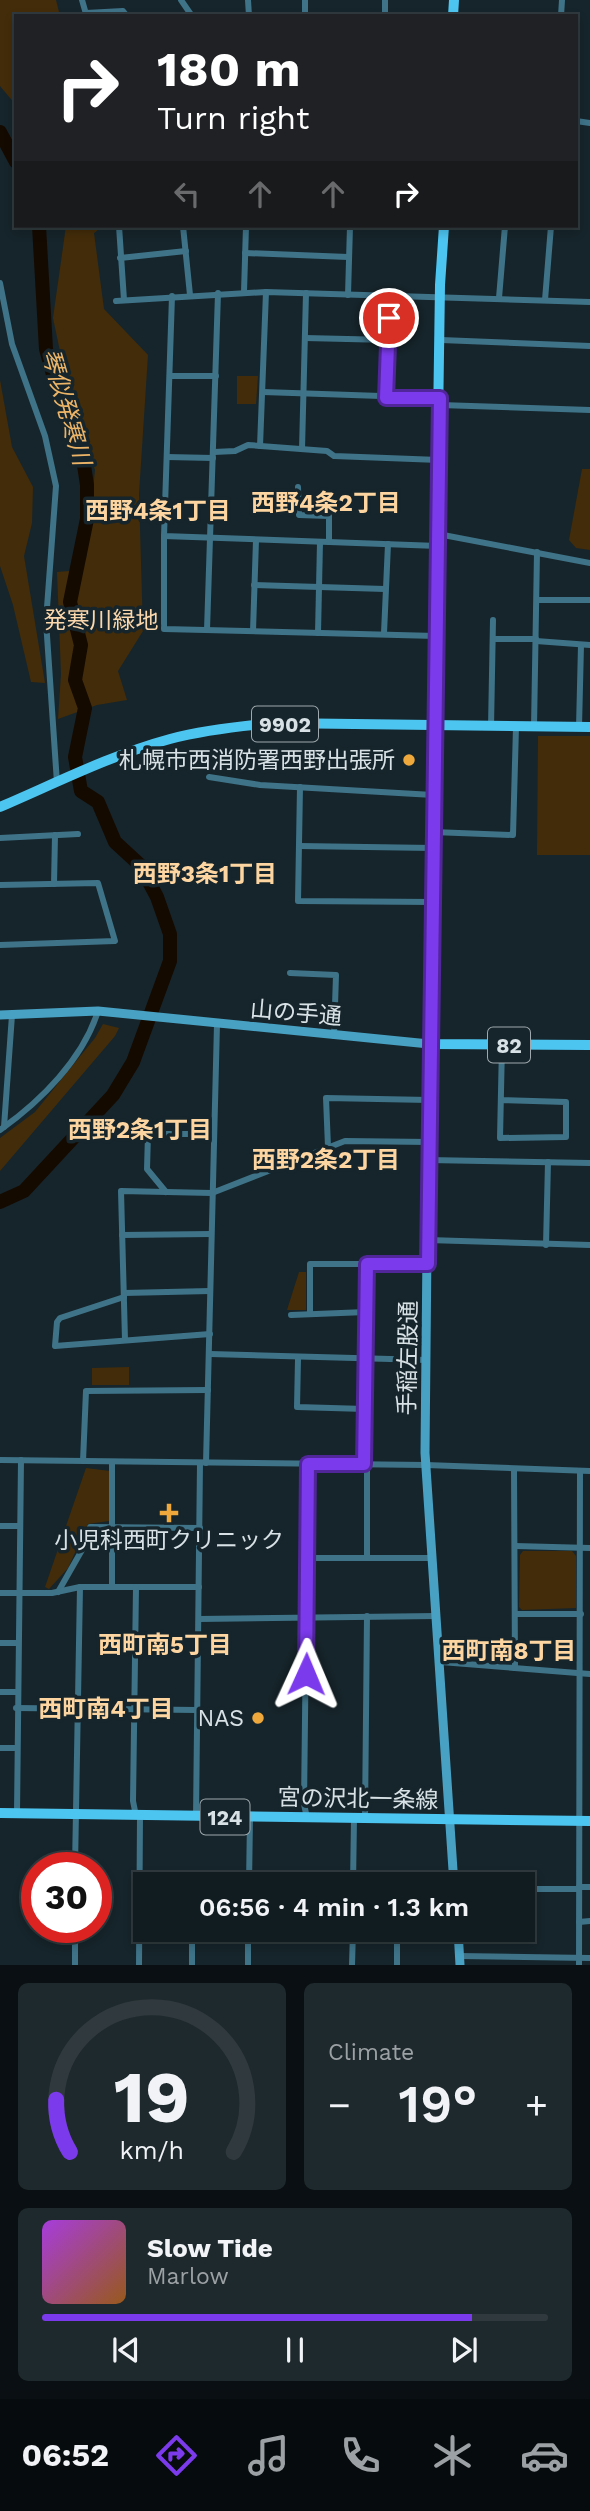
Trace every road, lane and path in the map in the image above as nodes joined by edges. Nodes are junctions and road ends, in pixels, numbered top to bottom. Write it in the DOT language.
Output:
graph roads {
  1 [pos="82,0"];
  2 [pos="87,14"];
  3 [pos="126,14"];
  4 [pos="119,228"];
  5 [pos="183,228"];
  6 [pos="246,228"];
  7 [pos="350,228"];
  8 [pos="444,228"];
  9 [pos="505,228"];
  10 [pos="551,228"];
  11 [pos="186,251"];
  12 [pos="245,253"];
  13 [pos="348,257"];
  14 [pos="120,258"];
  15 [pos="0,283"];
  16 [pos="244,292"];
  17 [pos="266,292"];
  18 [pos="218,293"];
  19 [pos="306,293"];
  20 [pos="190,295"];
  21 [pos="348,295"];
  22 [pos="390,295"];
  23 [pos="172,296"];
  24 [pos="442,296"];
  25 [pos="499,298"];
  26 [pos="124,300"];
  27 [pos="545,300"];
  28 [pos="116,301"];
  29 [pos="590,302"];
  30 [pos="305,338"];
  31 [pos="389,340"];
  32 [pos="441,340"];
  33 [pos="590,346"];
  34 [pos="170,376"];
  35 [pos="216,376"];
  36 [pos="262,392"];
  37 [pos="304,394"];
  38 [pos="386,398"];
  39 [pos="440,402"];
  40 [pos="590,410"];
  41 [pos="260,446"];
  42 [pos="302,449"];
  43 [pos="213,455"];
  44 [pos="167,457"];
  45 [pos="439,460"];
  46 [pos="298,486"];
  47 [pos="164,536"];
  48 [pos="210,538"];
  49 [pos="256,540"];
  50 [pos="438,540"];
  51 [pos="320,542"];
  52 [pos="329,542"];
  53 [pos="388,544"];
  54 [pos="537,552"];
  55 [pos="590,563"];
  56 [pos="254,585"];
  57 [pos="319,586"];
  58 [pos="385,589"];
  59 [pos="537,600"];
  60 [pos="590,600"];
  61 [pos="493,620"];
  62 [pos="207,630"];
  63 [pos="253,631"];
  64 [pos="318,633"];
  65 [pos="384,633"];
  66 [pos="436,636"];
  67 [pos="492,639"];
  68 [pos="536,640"];
  69 [pos="581,645"];
  70 [pos="590,645"];
  71 [pos="435,727"];
  72 [pos="491,727"];
  73 [pos="516,727"];
  74 [pos="534,727"];
  75 [pos="584,727"];
  76 [pos="209,777"];
  77 [pos="57,783"];
  78 [pos="300,787"];
  79 [pos="435,795"];
  80 [pos="0,807"];
  81 [pos="433,832"];
  82 [pos="78,834"];
  83 [pos="55,835"];
  84 [pos="0,838"];
  85 [pos="299,846"];
  86 [pos="434,848"];
  87 [pos="54,884"];
  88 [pos="0,885"];
  89 [pos="433,902"];
  90 [pos="0,945"];
  91 [pos="290,973"];
  92 [pos="98,1011"];
  93 [pos="0,1015"];
  94 [pos="12,1015"];
  95 [pos="217,1024"];
  96 [pos="334,1035"];
  97 [pos="429,1044"];
  98 [pos="502,1045"];
  99 [pos="590,1045"];
  100 [pos="429,1100"];
  101 [pos="501,1100"];
  102 [pos="2,1129"];
  103 [pos="214,1134"];
  104 [pos="429,1142"];
  105 [pos="328,1147"];
  106 [pos="428,1160"];
  107 [pos="548,1162"];
  108 [pos="590,1163"];
  109 [pos="166,1192"];
  110 [pos="212,1193"];
  111 [pos="211,1234"];
  112 [pos="122,1235"];
  113 [pos="428,1240"];
  114 [pos="546,1245"];
  115 [pos="590,1245"];
  116 [pos="367,1264"];
  117 [pos="428,1264"];
  118 [pos="210,1291"];
  119 [pos="124,1295"];
  120 [pos="366,1312"];
  121 [pos="310,1314"];
  122 [pos="292,1315"];
  123 [pos="210,1334"];
  124 [pos="125,1340"];
  125 [pos="210,1354"];
  126 [pos="298,1359"];
  127 [pos="367,1360"];
  128 [pos="427,1360"];
  129 [pos="208,1390"];
  130 [pos="365,1409"];
  131 [pos="0,1460"];
  132 [pos="21,1460"];
  133 [pos="83,1461"];
  134 [pos="112,1462"];
  135 [pos="203,1463"];
  136 [pos="308,1464"];
  137 [pos="366,1464"];
  138 [pos="426,1465"];
  139 [pos="514,1469"];
  140 [pos="580,1471"];
  141 [pos="590,1471"];
  142 [pos="0,1526"];
  143 [pos="19,1526"];
  144 [pos="113,1528"];
  145 [pos="200,1528"];
  146 [pos="515,1546"];
  147 [pos="581,1548"];
  148 [pos="590,1548"];
  149 [pos="306,1558"];
  150 [pos="367,1558"];
  151 [pos="433,1558"];
  152 [pos="80,1587"];
  153 [pos="112,1587"];
  154 [pos="136,1587"];
  155 [pos="199,1587"];
  156 [pos="58,1592"];
  157 [pos="0,1593"];
  158 [pos="18,1593"];
  159 [pos="515,1614"];
  160 [pos="581,1614"];
  161 [pos="367,1616"];
  162 [pos="436,1616"];
  163 [pos="306,1617"];
  164 [pos="199,1619"];
  165 [pos="0,1643"];
  166 [pos="18,1643"];
  167 [pos="441,1662"];
  168 [pos="514,1668"];
  169 [pos="581,1673"];
  170 [pos="590,1674"];
  171 [pos="0,1692"];
  172 [pos="17,1692"];
  173 [pos="16,1708"];
  174 [pos="77,1709"];
  175 [pos="197,1710"];
  176 [pos="135,1711"];
  177 [pos="0,1748"];
  178 [pos="16,1748"];
  179 [pos="0,1813"];
  180 [pos="17,1813"];
  181 [pos="76,1814"];
  182 [pos="138,1816"];
  183 [pos="196,1817"];
  184 [pos="250,1817"];
  185 [pos="360,1817"];
  186 [pos="306,1818"];
  187 [pos="450,1819"];
  188 [pos="585,1821"];
  189 [pos="75,1852"];
  190 [pos="140,1872"];
  191 [pos="249,1872"];
  192 [pos="354,1872"];
  193 [pos="453,1872"];
  194 [pos="590,1887"];
  195 [pos="578,1888"];
  196 [pos="535,1889"];
  197 [pos="590,1921"];
  198 [pos="579,1922"];
  199 [pos="139,1942"];
  200 [pos="192,1942"];
  201 [pos="248,1942"];
  202 [pos="353,1942"];
  203 [pos="397,1942"];
  204 [pos="459,1942"];
  205 [pos="75,1943"];
  206 [pos="590,1958"];
  207 [pos="460,1960"];
  208 [pos="531,1961"];
  209 [pos="579,1961"];
  210 [pos="75,1965"];
  211 [pos="139,1965"];
  212 [pos="192,1965"];
  213 [pos="248,1965"];
  214 [pos="352,1965"];
  215 [pos="397,1965"];
  1 -- 2 [label="street"];
  2 -- 3 [label="street"];
  4 -- 14 [label="street"];
  5 -- 11 [label="street"];
  6 -- 12 [label="street"];
  7 -- 13 [label="street"];
  8 -- 24 [label="main road, 手稲左股通"];
  9 -- 25 [label="street"];
  10 -- 27 [label="street"];
  11 -- 14 [label="street"];
  11 -- 20 [label="street"];
  12 -- 13 [label="street"];
  12 -- 16 [label="street"];
  13 -- 21 [label="street"];
  14 -- 26 [label="street"];
  15 -- 77 [label="street"];
  16 -- 17 [label="street"];
  16 -- 18 [label="street"];
  17 -- 19 [label="street"];
  17 -- 36 [label="street"];
  18 -- 20 [label="street"];
  18 -- 35 [label="street"];
  19 -- 21 [label="street"];
  19 -- 30 [label="street"];
  20 -- 23 [label="street"];
  21 -- 22 [label="street"];
  22 -- 24 [label="street"];
  22 -- 31 [label="street"];
  23 -- 26 [label="street"];
  23 -- 34 [label="street"];
  24 -- 25 [label="street"];
  24 -- 32 [label="main road, 手稲左股通"];
  25 -- 27 [label="street"];
  26 -- 28 [label="street"];
  27 -- 29 [label="street"];
  30 -- 31 [label="street"];
  30 -- 37 [label="street"];
  31 -- 38 [label="street"];
  32 -- 33 [label="street"];
  32 -- 39 [label="main road, 手稲左股通"];
  34 -- 35 [label="street"];
  34 -- 44 [label="street"];
  35 -- 43 [label="street"];
  36 -- 37 [label="street"];
  36 -- 41 [label="street"];
  37 -- 38 [label="street"];
  37 -- 42 [label="street"];
  38 -- 39 [label="street"];
  39 -- 40 [label="street"];
  39 -- 45 [label="main road, 手稲左股通"];
  41 -- 42 [label="street"];
  41 -- 43 [label="street"];
  42 -- 45 [label="street"];
  43 -- 44 [label="street"];
  43 -- 48 [label="street"];
  44 -- 47 [label="street"];
  45 -- 50 [label="main road, 手稲左股通"];
  46 -- 52 [label="street"];
  47 -- 48 [label="street"];
  47 -- 62 [label="street"];
  48 -- 49 [label="street"];
  48 -- 62 [label="street"];
  49 -- 51 [label="street"];
  49 -- 56 [label="street"];
  50 -- 53 [label="street"];
  50 -- 54 [label="street"];
  50 -- 66 [label="main road, 手稲左股通"];
  51 -- 52 [label="street"];
  51 -- 57 [label="street"];
  52 -- 53 [label="street"];
  53 -- 58 [label="street"];
  54 -- 55 [label="street"];
  54 -- 59 [label="street"];
  56 -- 57 [label="street"];
  56 -- 63 [label="street"];
  57 -- 58 [label="street"];
  57 -- 64 [label="street"];
  58 -- 65 [label="street"];
  59 -- 60 [label="street"];
  59 -- 68 [label="street"];
  61 -- 67 [label="street"];
  62 -- 63 [label="street"];
  63 -- 64 [label="street"];
  64 -- 65 [label="street"];
  65 -- 66 [label="street"];
  66 -- 71 [label="main road, 手稲左股通"];
  67 -- 68 [label="street"];
  67 -- 72 [label="street"];
  68 -- 69 [label="street"];
  68 -- 74 [label="street"];
  69 -- 70 [label="street"];
  69 -- 75 [label="street"];
  71 -- 72 [label="main road, 9902"];
  71 -- 77 [label="main road, 9902"];
  71 -- 79 [label="main road, 手稲左股通"];
  72 -- 73 [label="main road, 9902"];
  73 -- 74 [label="main road, 9902"];
  73 -- 81 [label="street"];
  74 -- 75 [label="main road, 9902"];
  76 -- 78 [label="street"];
  77 -- 80 [label="main road, 9902"];
  78 -- 79 [label="street"];
  78 -- 85 [label="street"];
  79 -- 81 [label="main road, 手稲左股通"];
  81 -- 86 [label="main road, 手稲左股通"];
  82 -- 83 [label="street"];
  83 -- 84 [label="street"];
  83 -- 87 [label="street"];
  85 -- 86 [label="street"];
  85 -- 89 [label="street"];
  86 -- 89 [label="main road, 手稲左股通"];
  87 -- 88 [label="street"];
  87 -- 90 [label="street"];
  89 -- 97 [label="main road, 手稲左股通"];
  91 -- 96 [label="street"];
  92 -- 94 [label="street, 山の手通"];
  92 -- 95 [label="street, 山の手通"];
  92 -- 102 [label="street"];
  93 -- 94 [label="street, 山の手通"];
  94 -- 102 [label="street"];
  95 -- 96 [label="street, 山の手通"];
  95 -- 103 [label="street"];
  96 -- 97 [label="street, 山の手通"];
  97 -- 98 [label="main road, 山の手通 / 82"];
  97 -- 100 [label="street, 手稲左股通"];
  98 -- 99 [label="main road, 山の手通 / 82"];
  98 -- 101 [label="street"];
  100 -- 104 [label="street, 手稲左股通"];
  100 -- 105 [label="street"];
  101 -- 101 [label="street"];
  103 -- 109 [label="street"];
  103 -- 110 [label="street"];
  104 -- 105 [label="street"];
  104 -- 106 [label="street, 手稲左股通"];
  105 -- 110 [label="street"];
  106 -- 107 [label="street"];
  106 -- 113 [label="street, 手稲左股通"];
  107 -- 108 [label="street"];
  107 -- 114 [label="street"];
  109 -- 110 [label="street"];
  109 -- 112 [label="street"];
  110 -- 111 [label="street"];
  111 -- 112 [label="street"];
  111 -- 118 [label="street"];
  112 -- 119 [label="street"];
  113 -- 114 [label="street"];
  113 -- 117 [label="street, 手稲左股通"];
  114 -- 115 [label="street"];
  116 -- 117 [label="street"];
  116 -- 120 [label="street"];
  116 -- 121 [label="street"];
  117 -- 128 [label="street, 手稲左股通"];
  118 -- 119 [label="street"];
  118 -- 123 [label="street"];
  119 -- 124 [label="street"];
  119 -- 124 [label="street"];
  120 -- 121 [label="street"];
  120 -- 127 [label="street"];
  121 -- 122 [label="street"];
  123 -- 124 [label="street"];
  123 -- 125 [label="street"];
  125 -- 126 [label="street"];
  125 -- 129 [label="street"];
  126 -- 127 [label="street"];
  126 -- 130 [label="street"];
  127 -- 128 [label="street"];
  127 -- 130 [label="street"];
  128 -- 138 [label="street, 手稲左股通"];
  129 -- 133 [label="street"];
  129 -- 135 [label="street"];
  130 -- 137 [label="street"];
  131 -- 132 [label="street"];
  132 -- 133 [label="street"];
  132 -- 143 [label="street"];
  133 -- 134 [label="street"];
  134 -- 135 [label="street"];
  134 -- 144 [label="street"];
  135 -- 136 [label="street"];
  135 -- 145 [label="street"];
  136 -- 137 [label="street"];
  136 -- 149 [label="street"];
  137 -- 138 [label="street"];
  137 -- 150 [label="street"];
  138 -- 139 [label="street"];
  138 -- 151 [label="street, 手稲左股通"];
  139 -- 140 [label="street"];
  139 -- 146 [label="street"];
  140 -- 141 [label="street"];
  140 -- 147 [label="street"];
  142 -- 143 [label="street"];
  143 -- 158 [label="street"];
  144 -- 145 [label="street"];
  144 -- 153 [label="street"];
  144 -- 156 [label="street"];
  145 -- 155 [label="street"];
  146 -- 147 [label="street"];
  146 -- 159 [label="street"];
  147 -- 148 [label="street"];
  147 -- 160 [label="street"];
  149 -- 150 [label="street"];
  149 -- 163 [label="street"];
  150 -- 151 [label="street"];
  151 -- 162 [label="street, 手稲左股通"];
  152 -- 153 [label="street"];
  152 -- 156 [label="street"];
  152 -- 174 [label="street"];
  153 -- 154 [label="street"];
  154 -- 155 [label="street"];
  154 -- 176 [label="street"];
  155 -- 164 [label="street"];
  156 -- 158 [label="street"];
  157 -- 158 [label="street"];
  158 -- 166 [label="street"];
  159 -- 160 [label="street"];
  159 -- 168 [label="street"];
  160 -- 169 [label="street"];
  161 -- 162 [label="street"];
  161 -- 163 [label="street"];
  161 -- 185 [label="street"];
  162 -- 167 [label="street, 手稲左股通"];
  163 -- 164 [label="street"];
  163 -- 186 [label="street"];
  164 -- 175 [label="street"];
  165 -- 166 [label="street"];
  166 -- 172 [label="street"];
  167 -- 168 [label="street"];
  167 -- 187 [label="street, 手稲左股通"];
  168 -- 169 [label="street"];
  169 -- 170 [label="street"];
  169 -- 188 [label="street"];
  171 -- 172 [label="street"];
  172 -- 173 [label="street"];
  173 -- 174 [label="street"];
  173 -- 178 [label="street"];
  174 -- 176 [label="street"];
  174 -- 181 [label="street"];
  175 -- 176 [label="street"];
  175 -- 183 [label="street"];
  176 -- 182 [label="street"];
  177 -- 178 [label="street"];
  178 -- 180 [label="street"];
  179 -- 180 [label="main road, 宮の沢北一条線 / 124"];
  180 -- 181 [label="main road, 宮の沢北一条線 / 124"];
  181 -- 182 [label="main road, 宮の沢北一条線 / 124"];
  181 -- 189 [label="street"];
  182 -- 183 [label="main road, 宮の沢北一条線 / 124"];
  182 -- 190 [label="street"];
  183 -- 184 [label="main road, 宮の沢北一条線 / 124"];
  184 -- 186 [label="main road, 宮の沢北一条線 / 124"];
  184 -- 191 [label="street"];
  185 -- 186 [label="main road, 宮の沢北一条線 / 124"];
  185 -- 187 [label="main road, 宮の沢北一条線 / 124"];
  185 -- 192 [label="street"];
  187 -- 188 [label="main road, 宮の沢北一条線 / 124"];
  187 -- 193 [label="street, 手稲左股通"];
  188 -- 195 [label="street"];
  194 -- 195 [label="street"];
  195 -- 196 [label="street"];
  195 -- 198 [label="street"];
  197 -- 198 [label="street"];
  198 -- 209 [label="street"];
  199 -- 211 [label="street"];
  200 -- 212 [label="street"];
  201 -- 213 [label="street"];
  202 -- 214 [label="street"];
  203 -- 215 [label="street"];
  204 -- 207 [label="street"];
  205 -- 210 [label="street"];
  206 -- 209 [label="street"];
  207 -- 208 [label="street"];
  208 -- 209 [label="street"];
}
